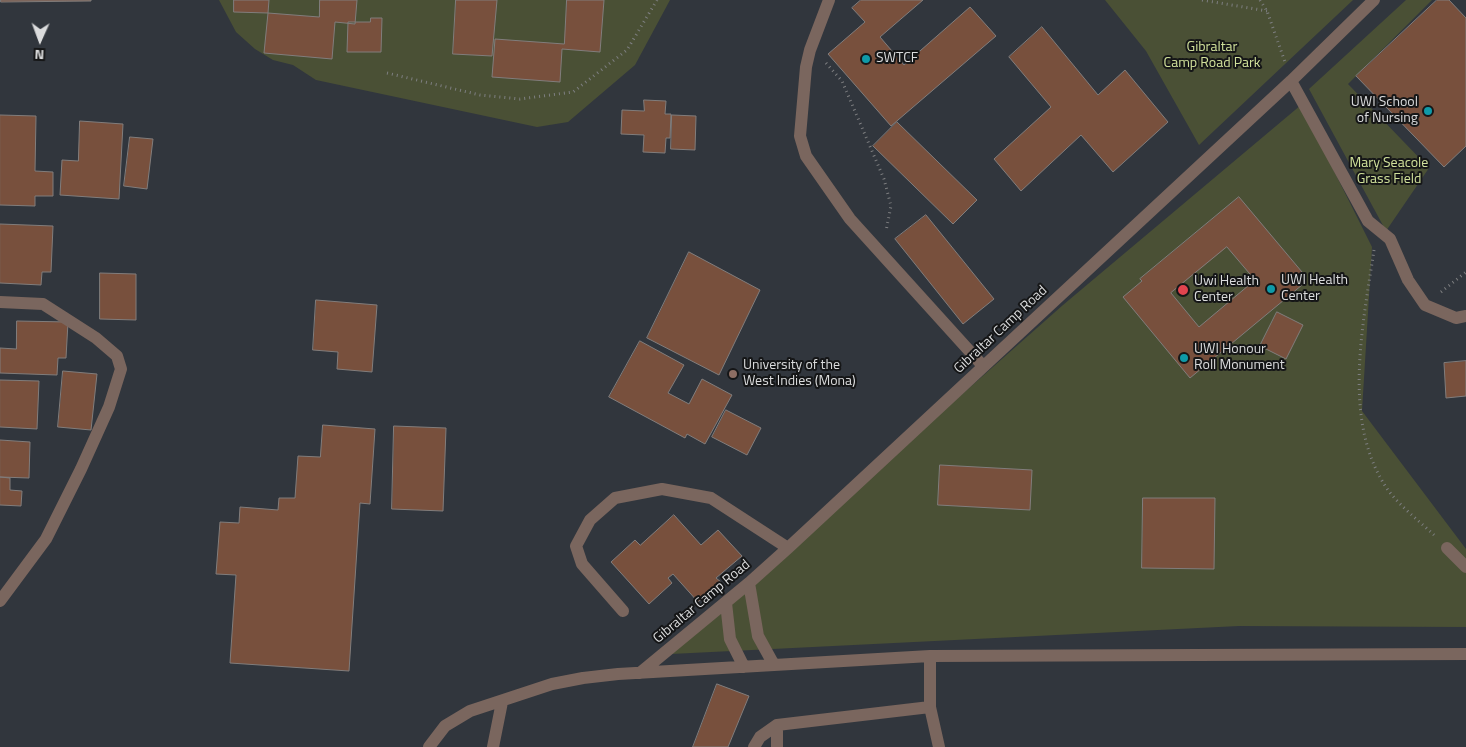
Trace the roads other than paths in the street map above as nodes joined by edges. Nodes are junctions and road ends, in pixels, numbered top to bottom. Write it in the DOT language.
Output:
graph roads {
  1 [pos="829,0"];
  2 [pos="1374,0"];
  3 [pos="1291,81"];
  4 [pos="0,302"];
  5 [pos="1466,316"];
  6 [pos="983,366"];
  7 [pos="788,548"];
  8 [pos="1446,548"];
  9 [pos="1466,567"];
  10 [pos="749,583"];
  11 [pos="0,600"];
  12 [pos="726,602"];
  13 [pos="623,611"];
  14 [pos="1466,654"];
  15 [pos="930,656"];
  16 [pos="774,665"];
  17 [pos="744,666"];
  18 [pos="640,673"];
  19 [pos="502,702"];
  20 [pos="930,707"];
  21 [pos="777,725"];
  22 [pos="429,747"];
  23 [pos="493,747"];
  24 [pos="754,747"];
  25 [pos="777,747"];
  26 [pos="939,747"];
  1 -- 6 [label="street"];
  2 -- 3 [label="street, Gibraltar Camp Road"];
  3 -- 5 [label="street"];
  3 -- 6 [label="street, Gibraltar Camp Road"];
  4 -- 11 [label="street"];
  6 -- 7 [label="street, Gibraltar Camp Road"];
  7 -- 10 [label="street, Gibraltar Camp Road"];
  7 -- 13 [label="street"];
  8 -- 9 [label="street"];
  10 -- 12 [label="street, Gibraltar Camp Road"];
  10 -- 16 [label="street"];
  12 -- 17 [label="street"];
  12 -- 18 [label="street, Gibraltar Camp Road"];
  14 -- 15 [label="street"];
  15 -- 16 [label="street"];
  15 -- 20 [label="street"];
  16 -- 17 [label="street"];
  17 -- 18 [label="street"];
  18 -- 19 [label="street"];
  19 -- 22 [label="street"];
  19 -- 23 [label="street"];
  20 -- 21 [label="street"];
  20 -- 26 [label="street"];
  21 -- 24 [label="street"];
  21 -- 25 [label="street"];
}
